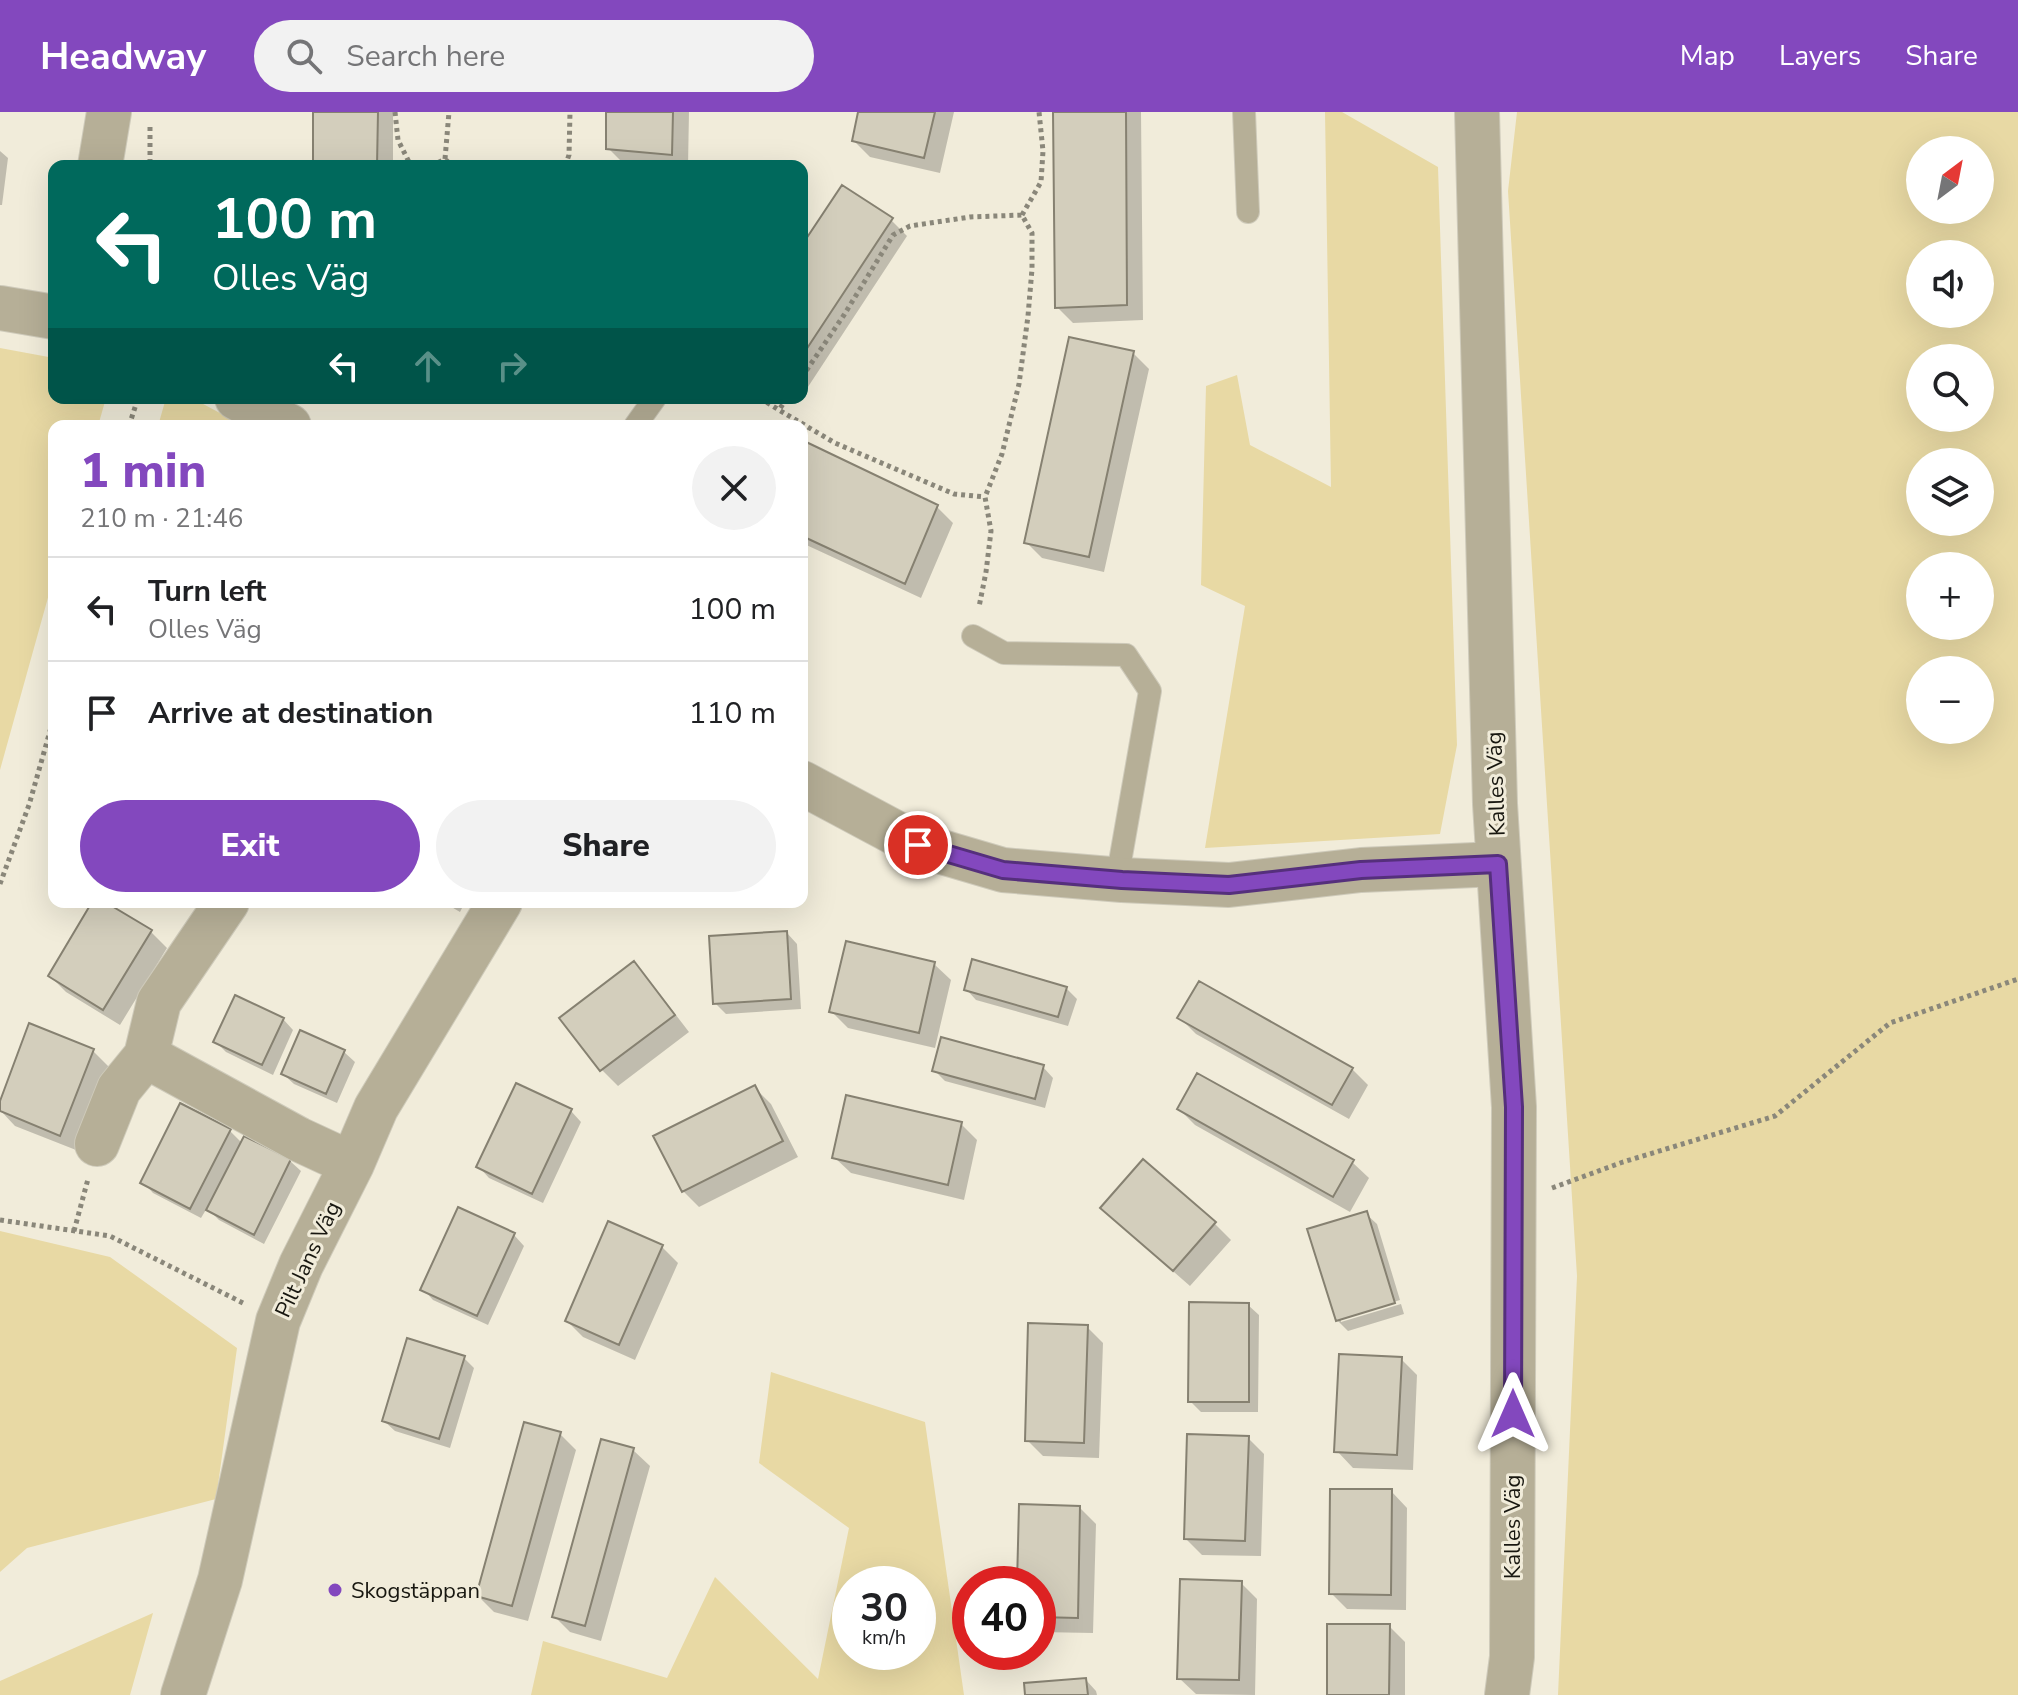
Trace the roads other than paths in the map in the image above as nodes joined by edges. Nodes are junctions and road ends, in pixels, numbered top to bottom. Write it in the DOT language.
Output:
graph roads {
  1 [pos="109,112"];
  2 [pos="1244,112"];
  3 [pos="1477,112"];
  4 [pos="101,160"];
  5 [pos="1248,212"];
  6 [pos="0,308"];
  7 [pos="48,316"];
  8 [pos="248,404"];
  9 [pos="278,420"];
  10 [pos="973,636"];
  11 [pos="808,786"];
  12 [pos="1498,864"];
  13 [pos="1117,879"];
  14 [pos="223,908"];
  15 [pos="496,908"];
  16 [pos="146,1056"];
  17 [pos="97,1144"];
  18 [pos="352,1164"];
  19 [pos="183,1695"];
  20 [pos="1507,1695"];
  1 -- 4 [label="street"];
  2 -- 5 [label="lane"];
  3 -- 12 [label="street, Kalles Väg"];
  6 -- 7 [label="street"];
  8 -- 9 [label="street"];
  10 -- 13 [label="lane"];
  11 -- 13 [label="street"];
  12 -- 13 [label="street"];
  12 -- 20 [label="street, Kalles Väg"];
  14 -- 16 [label="street"];
  15 -- 18 [label="street, Pilt Jans Väg"];
  16 -- 17 [label="street"];
  16 -- 18 [label="street"];
  18 -- 19 [label="street, Pilt Jans Väg"];
}
